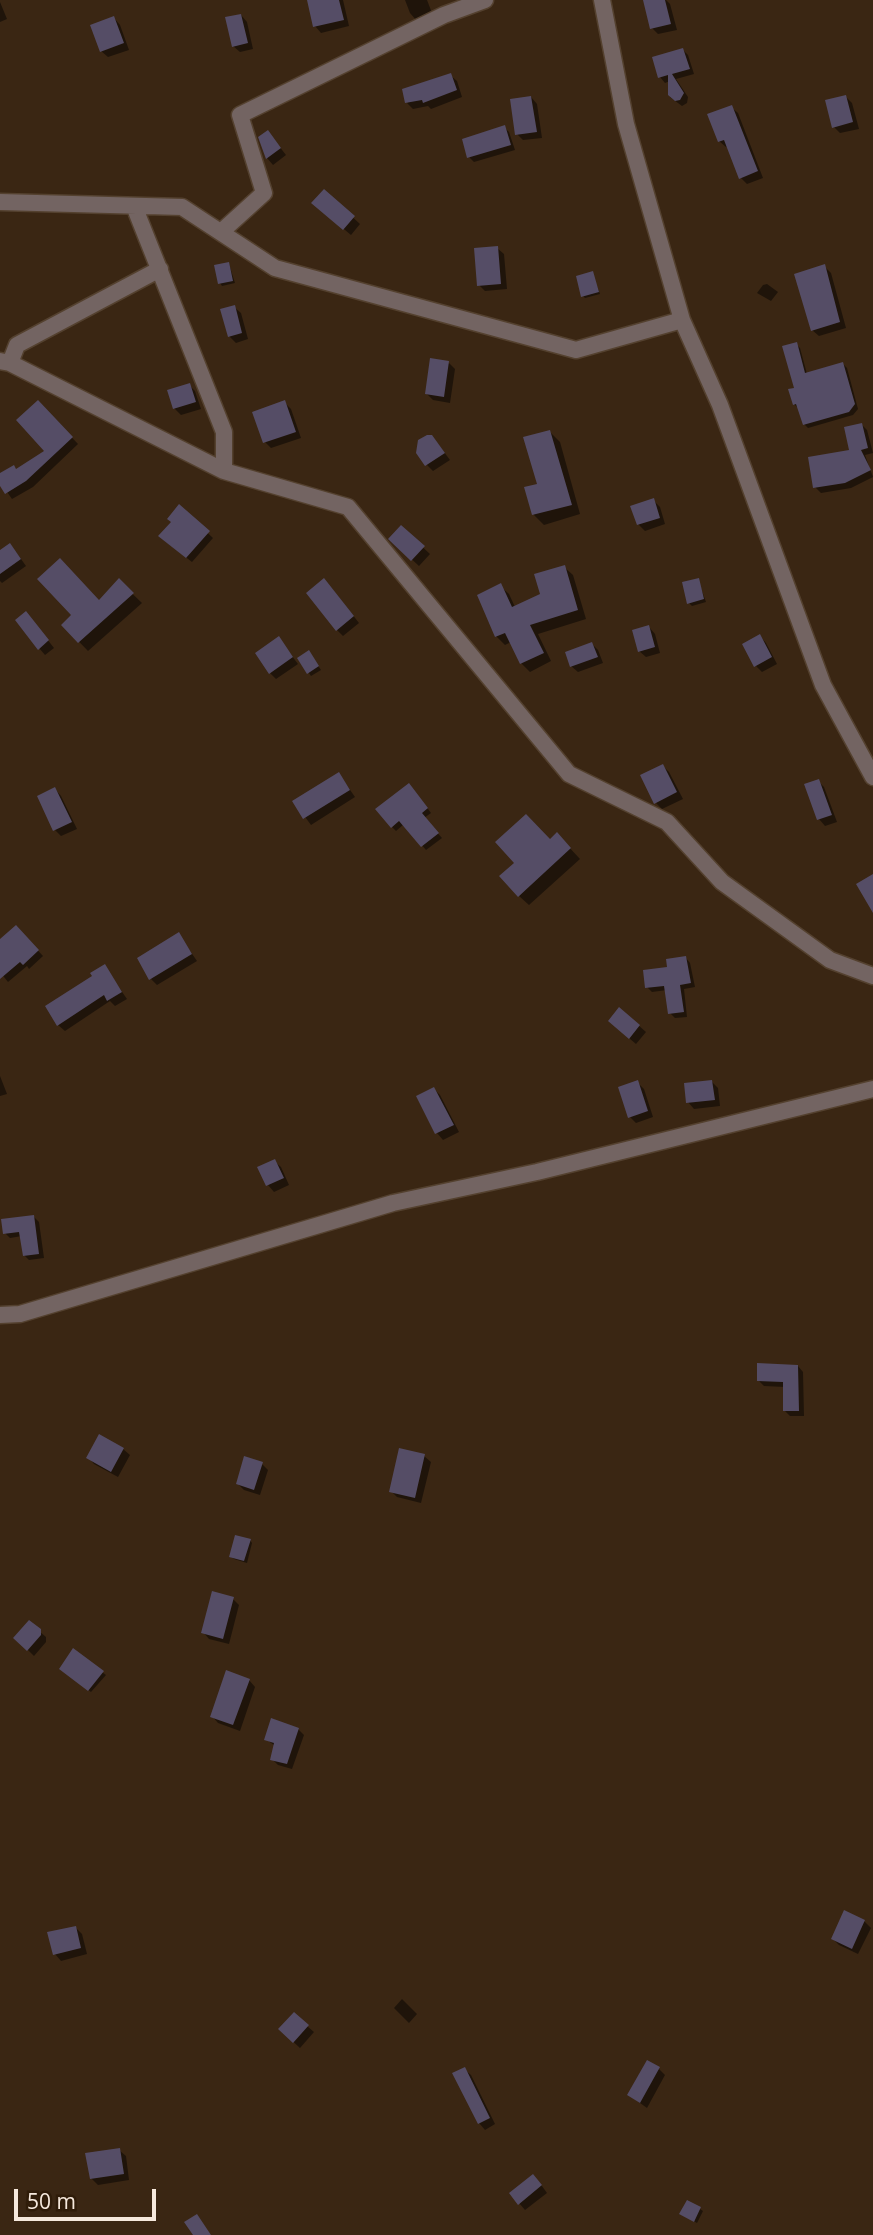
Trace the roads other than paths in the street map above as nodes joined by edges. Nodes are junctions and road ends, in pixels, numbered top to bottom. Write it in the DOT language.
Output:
graph roads {
  1 [pos="485,0"];
  2 [pos="602,0"];
  3 [pos="0,202"];
  4 [pos="134,206"];
  5 [pos="220,232"];
  6 [pos="160,269"];
  7 [pos="682,320"];
  8 [pos="5,362"];
  9 [pos="224,471"];
  10 [pos="873,777"];
  11 [pos="873,976"];
  12 [pos="873,1089"];
  13 [pos="0,1315"];
  1 -- 5 [label="street"];
  2 -- 7 [label="street"];
  3 -- 4 [label="street"];
  4 -- 5 [label="street"];
  4 -- 6 [label="street"];
  5 -- 7 [label="street"];
  6 -- 8 [label="street"];
  6 -- 9 [label="street"];
  7 -- 10 [label="street"];
  8 -- 9 [label="street"];
  9 -- 11 [label="street"];
  12 -- 13 [label="street"];
}
